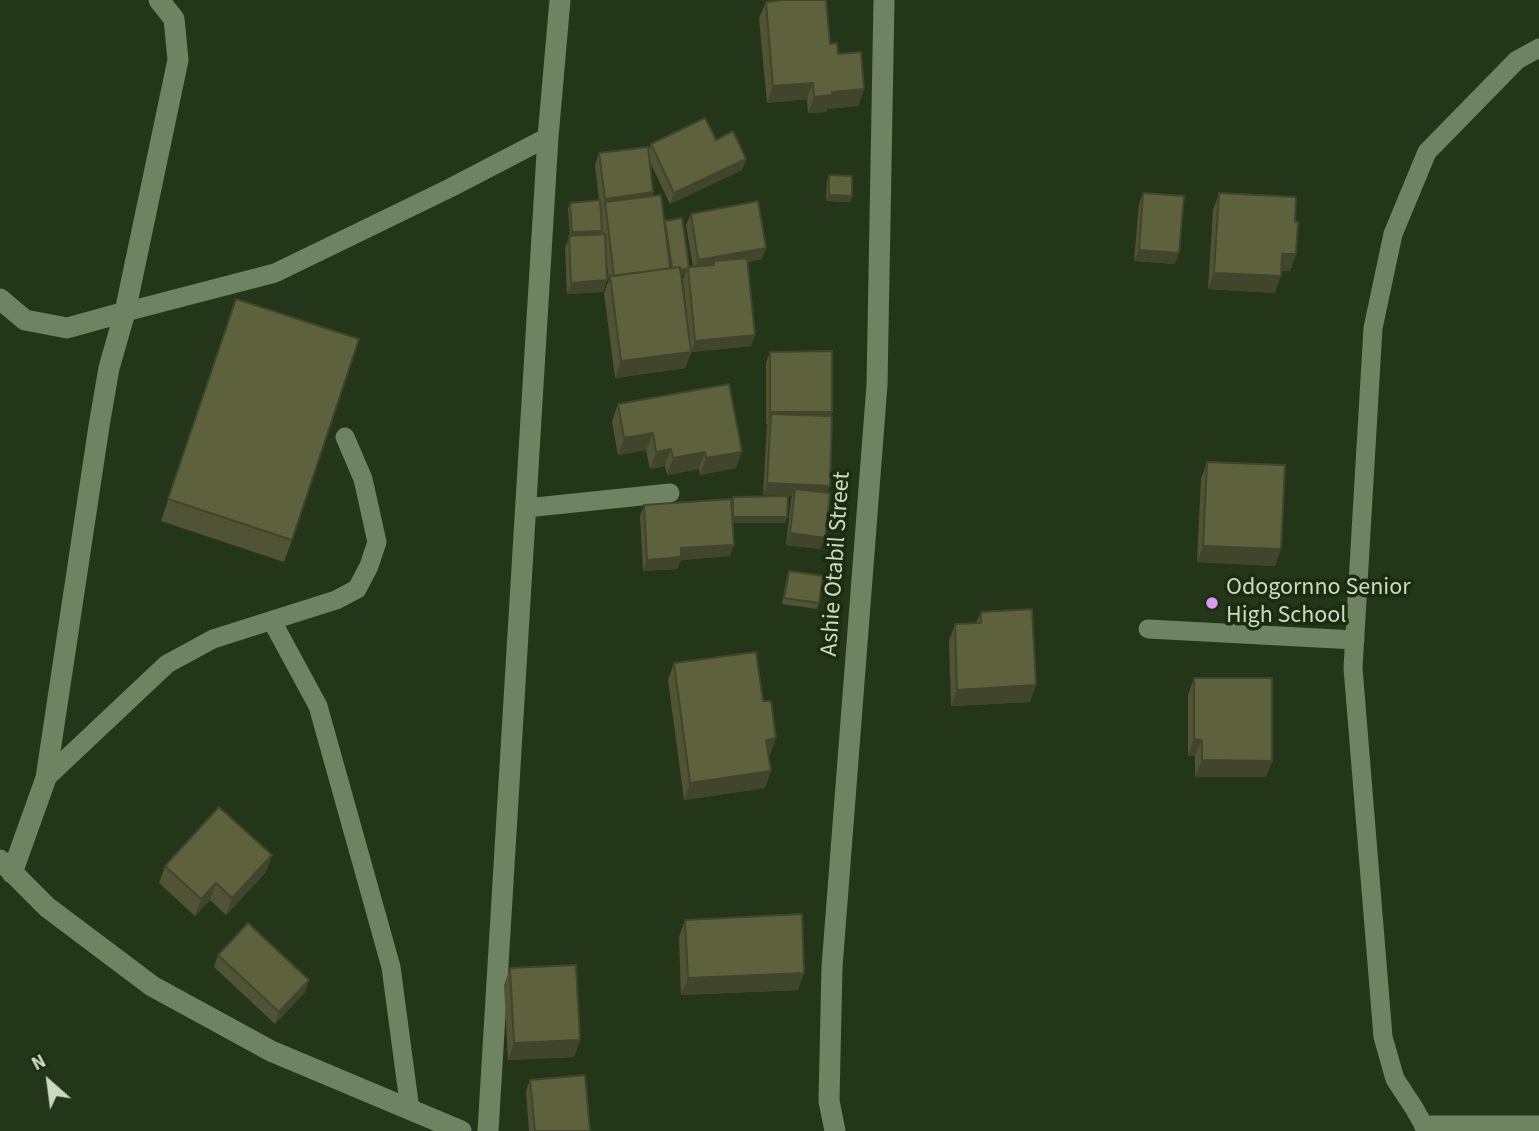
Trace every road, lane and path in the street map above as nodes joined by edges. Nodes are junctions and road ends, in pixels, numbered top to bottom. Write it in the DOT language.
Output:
graph roads {
  1 [pos="159,0"];
  2 [pos="560,0"];
  3 [pos="884,0"];
  4 [pos="1539,48"];
  5 [pos="548,137"];
  6 [pos="0,299"];
  7 [pos="124,312"];
  8 [pos="345,437"];
  9 [pos="670,493"];
  10 [pos="526,508"];
  11 [pos="272,621"];
  12 [pos="1148,629"];
  13 [pos="1355,640"];
  14 [pos="46,778"];
  15 [pos="6,867"];
  16 [pos="410,1110"];
  17 [pos="1539,1125"];
  18 [pos="1425,1128"];
  19 [pos="461,1131"];
  20 [pos="488,1131"];
  21 [pos="835,1131"];
  1 -- 7 [label="street"];
  2 -- 5 [label="street"];
  3 -- 21 [label="street, Ashie Otabil Street"];
  4 -- 13 [label="lane"];
  5 -- 7 [label="lane"];
  5 -- 10 [label="street"];
  6 -- 7 [label="street"];
  7 -- 14 [label="street"];
  8 -- 11 [label="lane"];
  9 -- 10 [label="lane"];
  10 -- 20 [label="street"];
  11 -- 14 [label="lane"];
  11 -- 16 [label="lane"];
  12 -- 13 [label="lane"];
  13 -- 18 [label="lane"];
  14 -- 15 [label="street"];
  15 -- 16 [label="street"];
  16 -- 19 [label="street"];
  17 -- 18 [label="lane"];
}
